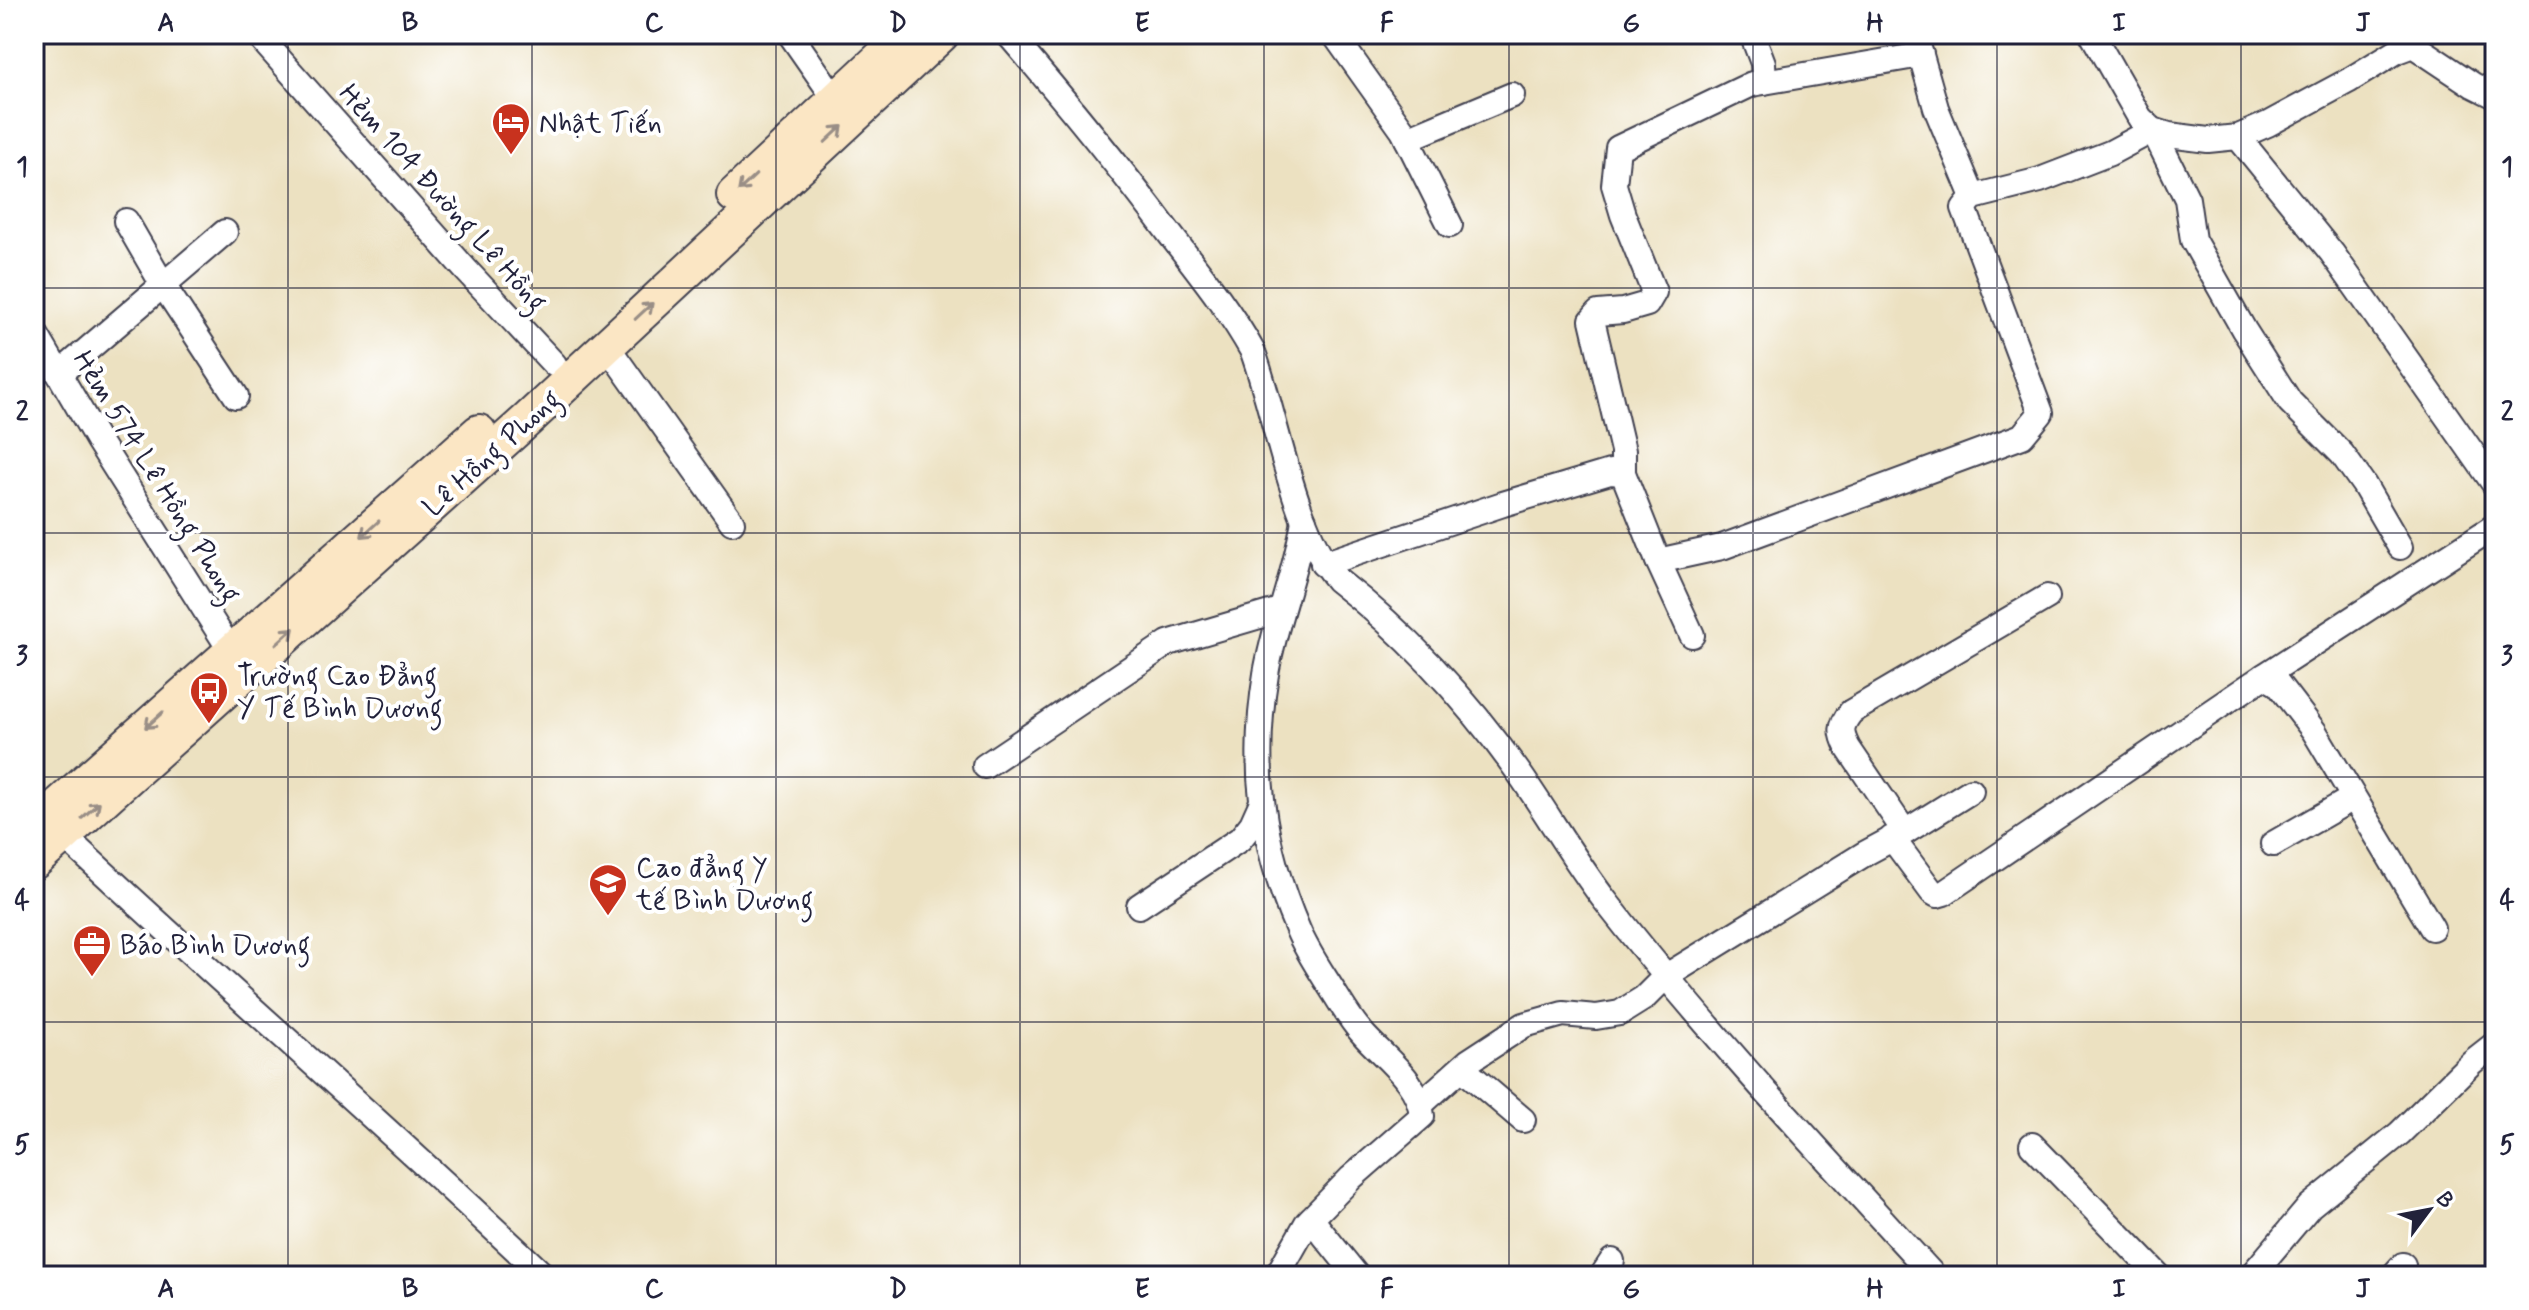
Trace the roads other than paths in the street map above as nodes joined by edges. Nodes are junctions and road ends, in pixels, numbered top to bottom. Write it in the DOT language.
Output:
graph roads {
  1 [pos="257,34"];
  2 [pos="790,34"];
  3 [pos="906,34"];
  4 [pos="942,34"];
  5 [pos="1008,34"];
  6 [pos="1334,34"];
  7 [pos="1752,34"];
  8 [pos="2092,34"];
  9 [pos="2422,40"];
  10 [pos="1918,44"];
  11 [pos="1764,82"];
  12 [pos="1512,95"];
  13 [pos="2495,96"];
  14 [pos="836,100"];
  15 [pos="2153,130"];
  16 [pos="2238,137"];
  17 [pos="1407,139"];
  18 [pos="1973,197"];
  19 [pos="126,221"];
  20 [pos="1450,225"];
  21 [pos="225,232"];
  22 [pos="163,285"];
  23 [pos="34,331"];
  24 [pos="607,346"];
  25 [pos="561,373"];
  26 [pos="59,374"];
  27 [pos="236,396"];
  28 [pos="1623,473"];
  29 [pos="2495,485"];
  30 [pos="1304,520"];
  31 [pos="732,522"];
  32 [pos="2495,526"];
  33 [pos="2400,547"];
  34 [pos="1658,561"];
  35 [pos="1323,564"];
  36 [pos="2047,597"];
  37 [pos="1280,610"];
  38 [pos="1692,635"];
  39 [pos="231,651"];
  40 [pos="2264,676"];
  41 [pos="985,766"];
  42 [pos="1971,791"];
  43 [pos="2353,798"];
  44 [pos="1261,804"];
  45 [pos="49,831"];
  46 [pos="1899,835"];
  47 [pos="2273,844"];
  48 [pos="34,862"];
  49 [pos="1139,906"];
  50 [pos="2432,928"];
  51 [pos="1665,977"];
  52 [pos="2495,1044"];
  53 [pos="1462,1068"];
  54 [pos="1421,1104"];
  55 [pos="1523,1120"];
  56 [pos="2032,1145"];
  57 [pos="1311,1219"];
  58 [pos="544,1276"];
  59 [pos="1277,1276"];
  60 [pos="1357,1276"];
  61 [pos="1934,1276"];
  62 [pos="2159,1276"];
  63 [pos="2251,1276"];
  1 -- 25 [label="street, Hẻm 104 Đường Lê Hồng"];
  2 -- 14 [label="street"];
  3 -- 14 [label="street, Lê Hồng Phong"];
  24 -- 4 [label="street, Lê Hồng Phong, one-way"];
  5 -- 30 [label="street"];
  6 -- 17 [label="street"];
  7 -- 11 [label="street"];
  8 -- 15 [label="street"];
  9 -- 13 [label="street"];
  9 -- 16 [label="street"];
  10 -- 11 [label="street"];
  10 -- 18 [label="street"];
  11 -- 28 [label="street"];
  12 -- 17 [label="street"];
  14 -- 25 [label="street, Lê Hồng Phong, one-way"];
  15 -- 16 [label="street"];
  15 -- 18 [label="street"];
  15 -- 33 [label="street"];
  16 -- 29 [label="street"];
  17 -- 20 [label="street"];
  18 -- 34 [label="street"];
  19 -- 22 [label="street"];
  21 -- 22 [label="street"];
  22 -- 26 [label="street"];
  22 -- 27 [label="street"];
  23 -- 26 [label="street, Hẻm 574 Lê Hồng Phong"];
  24 -- 25 [label="street, Lê Hồng Phong"];
  24 -- 31 [label="street"];
  25 -- 39 [label="street, Lê Hồng Phong, one-way"];
  45 -- 25 [label="street, Lê Hồng Phong, one-way"];
  26 -- 39 [label="street, Hẻm 574 Lê Hồng Phong"];
  28 -- 34 [label="street"];
  28 -- 35 [label="street"];
  30 -- 35 [label="street"];
  30 -- 37 [label="street"];
  32 -- 40 [label="street"];
  34 -- 38 [label="street"];
  35 -- 51 [label="street"];
  36 -- 46 [label="street"];
  37 -- 41 [label="street"];
  37 -- 44 [label="street"];
  39 -- 45 [label="street, Lê Hồng Phong, one-way"];
  40 -- 43 [label="street"];
  40 -- 46 [label="street"];
  42 -- 46 [label="street"];
  43 -- 47 [label="street"];
  43 -- 50 [label="street"];
  44 -- 49 [label="street"];
  44 -- 54 [label="street"];
  45 -- 48 [label="street, Lê Hồng Phong"];
  45 -- 58 [label="street"];
  46 -- 51 [label="street"];
  51 -- 53 [label="street"];
  51 -- 61 [label="street"];
  52 -- 63 [label="street"];
  53 -- 54 [label="street"];
  53 -- 55 [label="street"];
  54 -- 57 [label="street"];
  56 -- 62 [label="street"];
  57 -- 59 [label="street"];
  57 -- 60 [label="street"];
}
